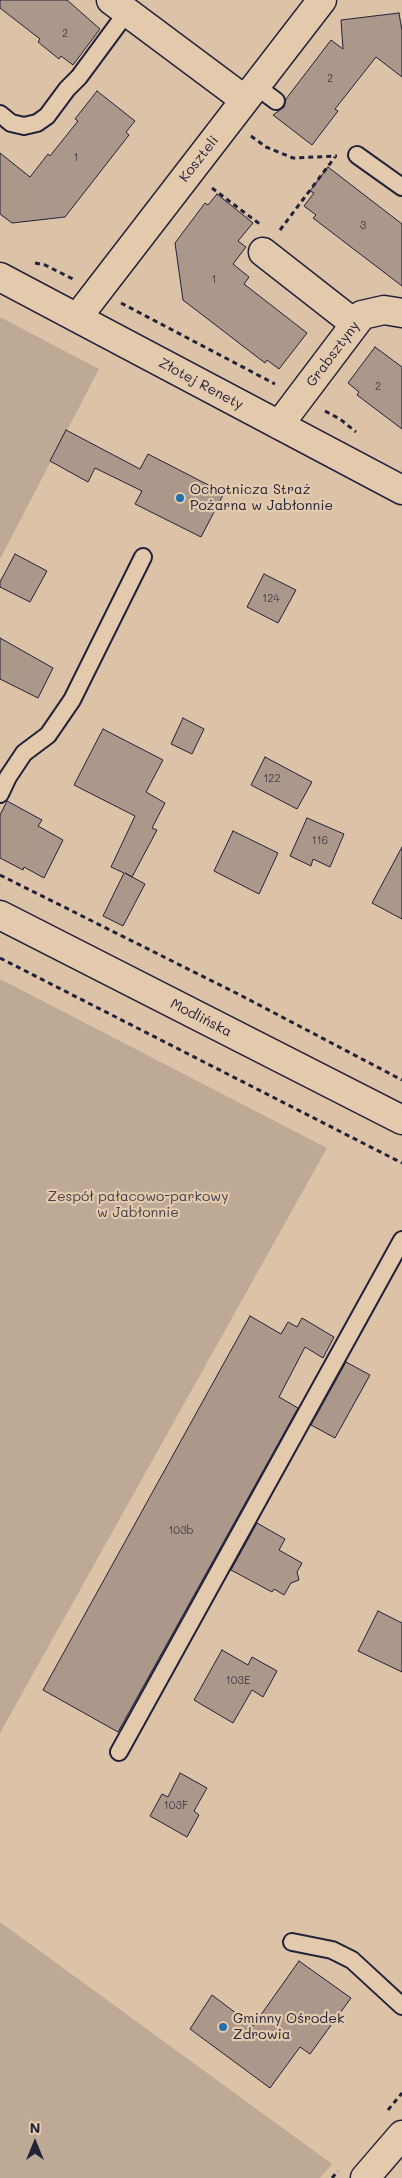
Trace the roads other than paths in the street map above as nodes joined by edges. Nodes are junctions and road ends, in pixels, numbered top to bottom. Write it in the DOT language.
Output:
graph roads {
  1 [pos="322,0"];
  2 [pos="119,6"];
  3 [pos="259,96"];
  4 [pos="0,114"];
  5 [pos="357,155"];
  6 [pos="402,187"];
  7 [pos="269,244"];
  8 [pos="0,277"];
  9 [pos="402,313"];
  10 [pos="77,318"];
  11 [pos="355,324"];
  12 [pos="279,425"];
  13 [pos="402,490"];
  14 [pos="143,557"];
  15 [pos="0,794"];
  16 [pos="0,915"];
  17 [pos="402,1120"];
  18 [pos="402,1240"];
  19 [pos="119,1752"];
  20 [pos="292,1942"];
  21 [pos="402,2006"];
  22 [pos="402,2135"];
  23 [pos="365,2178"];
  1 -- 3 [label="street, Koszteli"];
  2 -- 3 [label="street"];
  2 -- 4 [label="lane"];
  3 -- 10 [label="street, Koszteli"];
  5 -- 6 [label="lane"];
  7 -- 11 [label="street"];
  8 -- 10 [label="street, Złotej Renety"];
  9 -- 11 [label="street, Grabsztyny"];
  10 -- 12 [label="street, Złotej Renety"];
  11 -- 12 [label="street, Grabsztyny"];
  12 -- 13 [label="street, Złotej Renety"];
  14 -- 15 [label="lane"];
  16 -- 17 [label="street, Modlińska"];
  18 -- 19 [label="lane"];
  20 -- 21 [label="lane"];
  22 -- 23 [label="street"];
}
